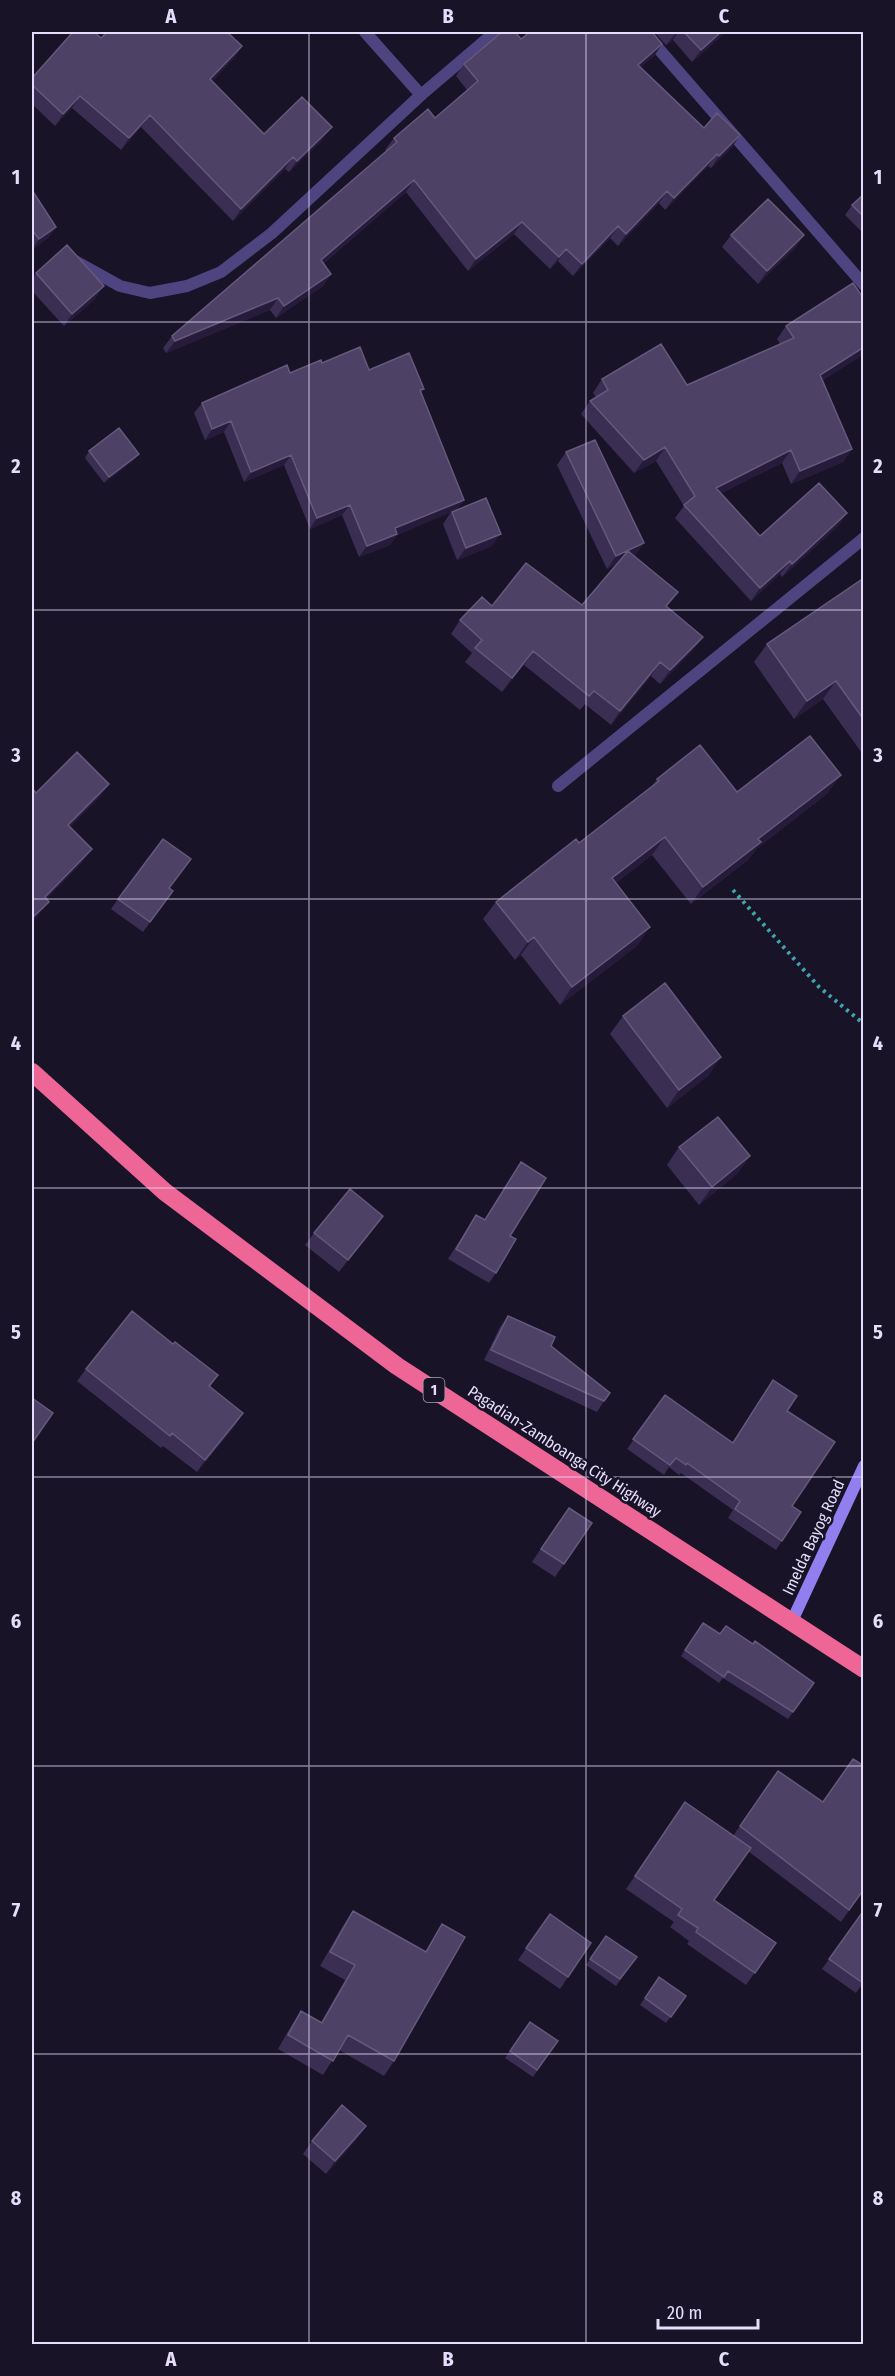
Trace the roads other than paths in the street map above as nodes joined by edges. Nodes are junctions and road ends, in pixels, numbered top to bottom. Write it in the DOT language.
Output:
graph roads {
  1 [pos="365,32"];
  2 [pos="495,32"];
  3 [pos="644,32"];
  4 [pos="421,95"];
  5 [pos="75,261"];
  6 [pos="864,285"];
  7 [pos="864,538"];
  8 [pos="558,786"];
  9 [pos="32,1072"];
  10 [pos="864,1466"];
  11 [pos="792,1621"];
  12 [pos="864,1670"];
  1 -- 4 [label="street"];
  2 -- 4 [label="street"];
  3 -- 6 [label="street"];
  4 -- 5 [label="street"];
  7 -- 8 [label="street"];
  9 -- 11 [label="highway, Pagadian-Zamboanga City Highway / 1"];
  10 -- 11 [label="main road, Imelda Bayog Road"];
  11 -- 12 [label="highway, Pagadian-Zamboanga City Highway / 1"];
}
